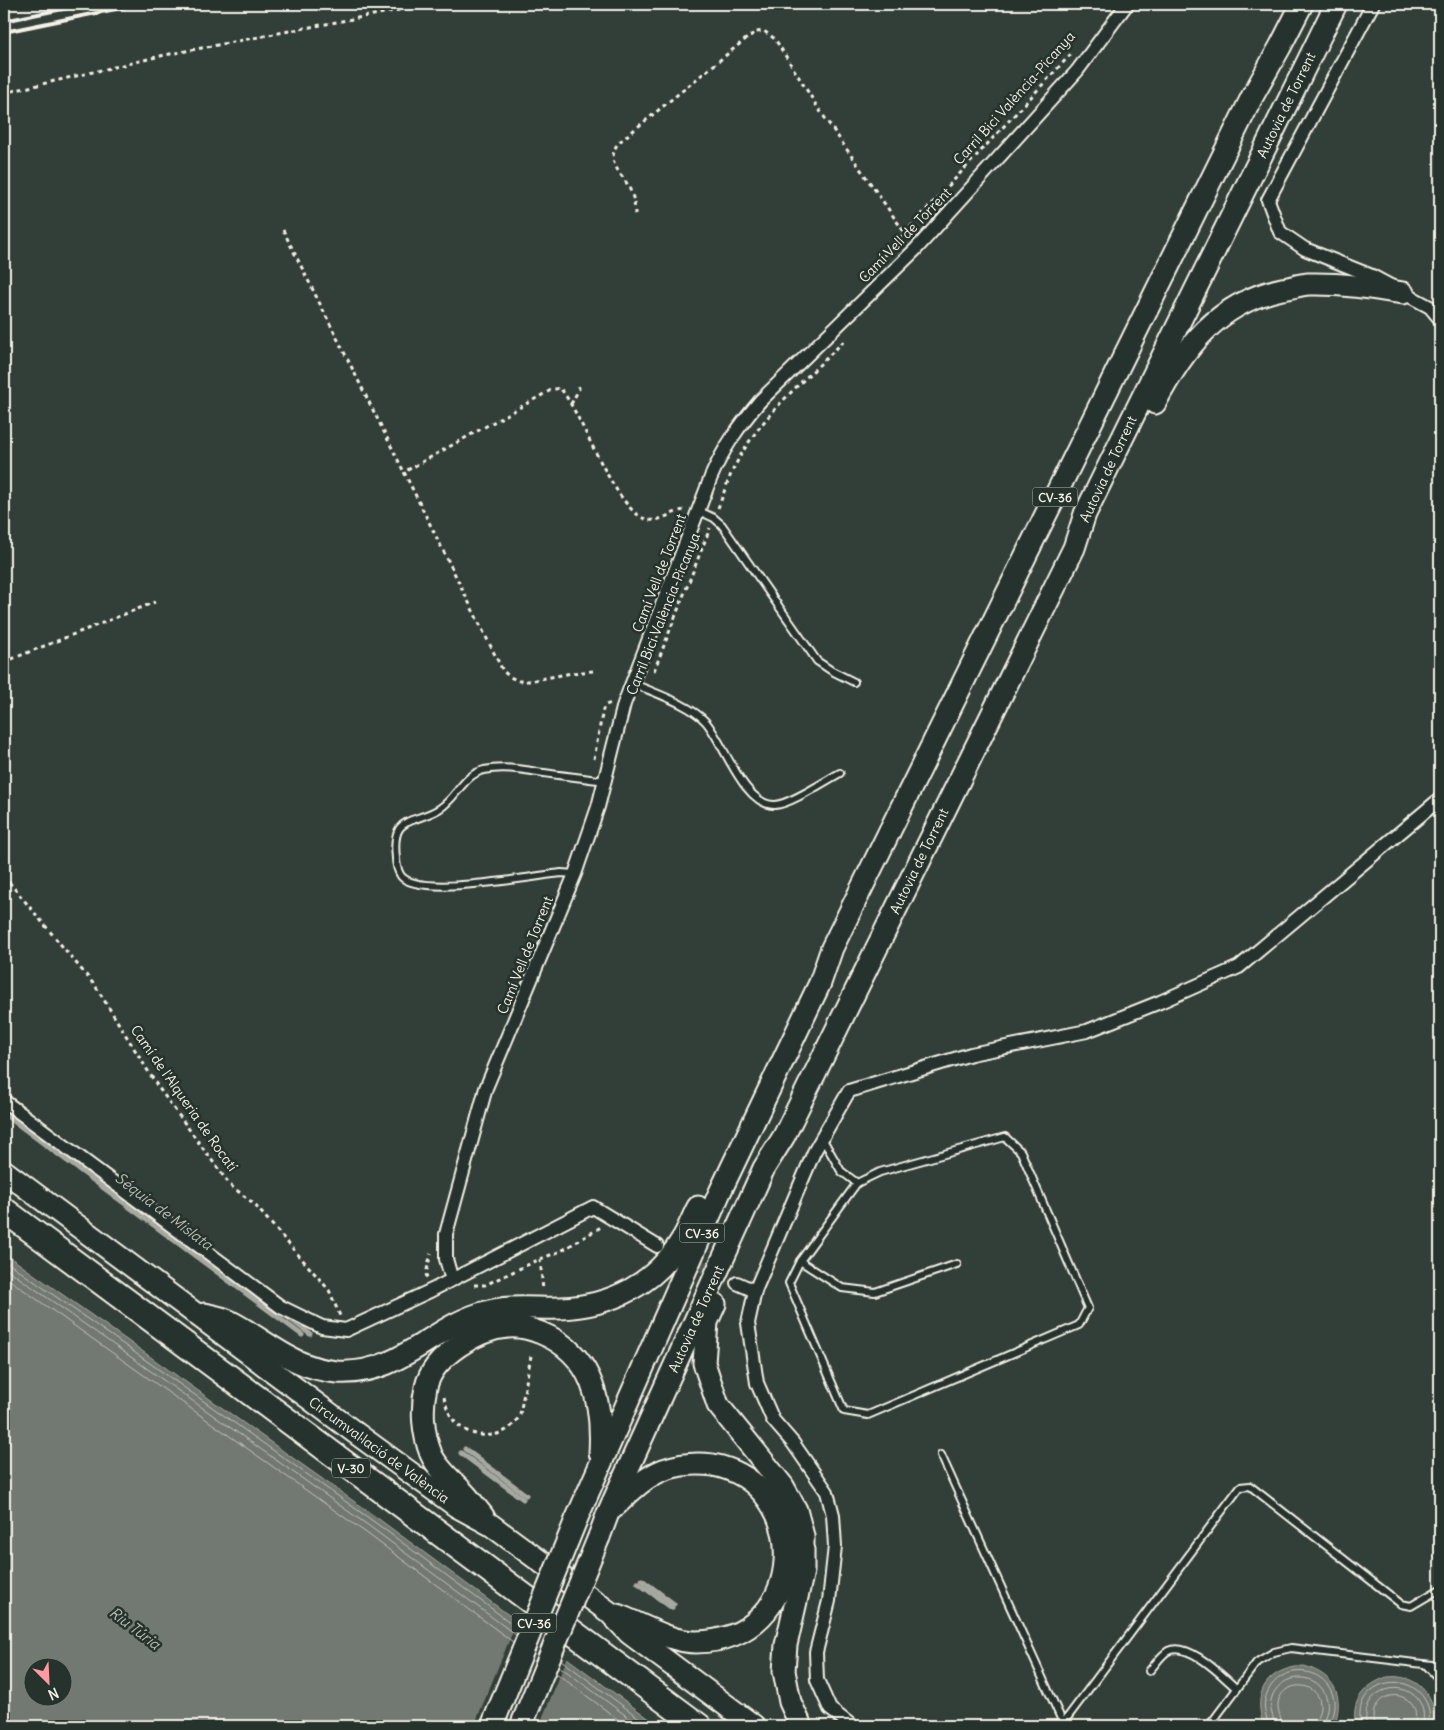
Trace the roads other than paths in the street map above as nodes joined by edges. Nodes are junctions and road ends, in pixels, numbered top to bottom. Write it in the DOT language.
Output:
graph roads {
  1 [pos="1127,4"];
  2 [pos="1302,4"];
  3 [pos="1336,4"];
  4 [pos="1373,4"];
  5 [pos="1404,293"];
  6 [pos="1440,318"];
  7 [pos="699,511"];
  8 [pos="1074,548"];
  9 [pos="854,682"];
  10 [pos="632,683"];
  11 [pos="840,773"];
  12 [pos="605,781"];
  13 [pos="1440,799"];
  14 [pos="575,874"];
  15 [pos="832,948"];
  16 [pos="4,1101"];
  17 [pos="784,1136"];
  18 [pos="822,1138"];
  19 [pos="4,1171"];
  20 [pos="857,1183"];
  21 [pos="4,1210"];
  22 [pos="657,1246"];
  23 [pos="800,1261"];
  24 [pos="957,1264"];
  25 [pos="452,1280"];
  26 [pos="738,1283"];
  27 [pos="755,1291"];
  28 [pos="191,1310"];
  29 [pos="941,1455"];
  30 [pos="599,1466"];
  31 [pos="608,1513"];
  32 [pos="491,1525"];
  33 [pos="1440,1589"];
  34 [pos="609,1612"];
  35 [pos="1426,1664"];
  36 [pos="1440,1666"];
  37 [pos="1149,1671"];
  38 [pos="1440,1680"];
  39 [pos="1237,1689"];
  40 [pos="1062,1725"];
  41 [pos="492,1726"];
  42 [pos="521,1726"];
  43 [pos="699,1726"];
  44 [pos="754,1726"];
  45 [pos="801,1726"];
  46 [pos="852,1726"];
  47 [pos="1209,1726"];
  1 -- 7 [label="street, Camí Vell de Torrent"];
  2 -- 15 [label="highway, CV-36"];
  3 -- 8 [label="highway, Autovia de Torrent / CV-36"];
  4 -- 5 [label="street"];
  5 -- 6 [label="street"];
  5 -- 8 [label="highway"];
  7 -- 9 [label="lane"];
  7 -- 10 [label="street, Camí Vell de Torrent"];
  8 -- 17 [label="highway, Autovia de Torrent / CV-36"];
  10 -- 11 [label="lane"];
  10 -- 12 [label="street, Camí Vell de Torrent"];
  12 -- 14 [label="street, Camí Vell de Torrent"];
  12 -- 14 [label="lane"];
  13 -- 18 [label="street"];
  14 -- 25 [label="street, Camí Vell de Torrent"];
  15 -- 28 [label="highway"];
  15 -- 30 [label="highway, CV-36"];
  16 -- 25 [label="street"];
  17 -- 31 [label="highway, Autovia de Torrent / CV-36"];
  17 -- 45 [label="highway"];
  18 -- 20 [label="lane"];
  18 -- 27 [label="street"];
  19 -- 28 [label="highway, Circumval·lació de València / V-30"];
  20 -- 23 [label="lane"];
  20 -- 23 [label="lane"];
  21 -- 43 [label="highway, V-30"];
  22 -- 25 [label="street"];
  23 -- 24 [label="lane"];
  26 -- 27 [label="street"];
  27 -- 46 [label="street"];
  28 -- 32 [label="highway, Circumval·lació de València / V-30"];
  29 -- 40 [label="lane"];
  30 -- 32 [label="highway"];
  30 -- 41 [label="highway, CV-36, bridge"];
  31 -- 34 [label="highway"];
  31 -- 42 [label="highway, Autovia de Torrent / CV-36, bridge"];
  32 -- 34 [label="highway, Circumval·lació de València / V-30"];
  33 -- 40 [label="lane"];
  34 -- 44 [label="highway, Circumval·lació de València / V-30"];
  35 -- 36 [label="lane"];
  35 -- 38 [label="lane"];
  35 -- 39 [label="lane"];
  37 -- 39 [label="lane"];
  39 -- 47 [label="lane"];
}
